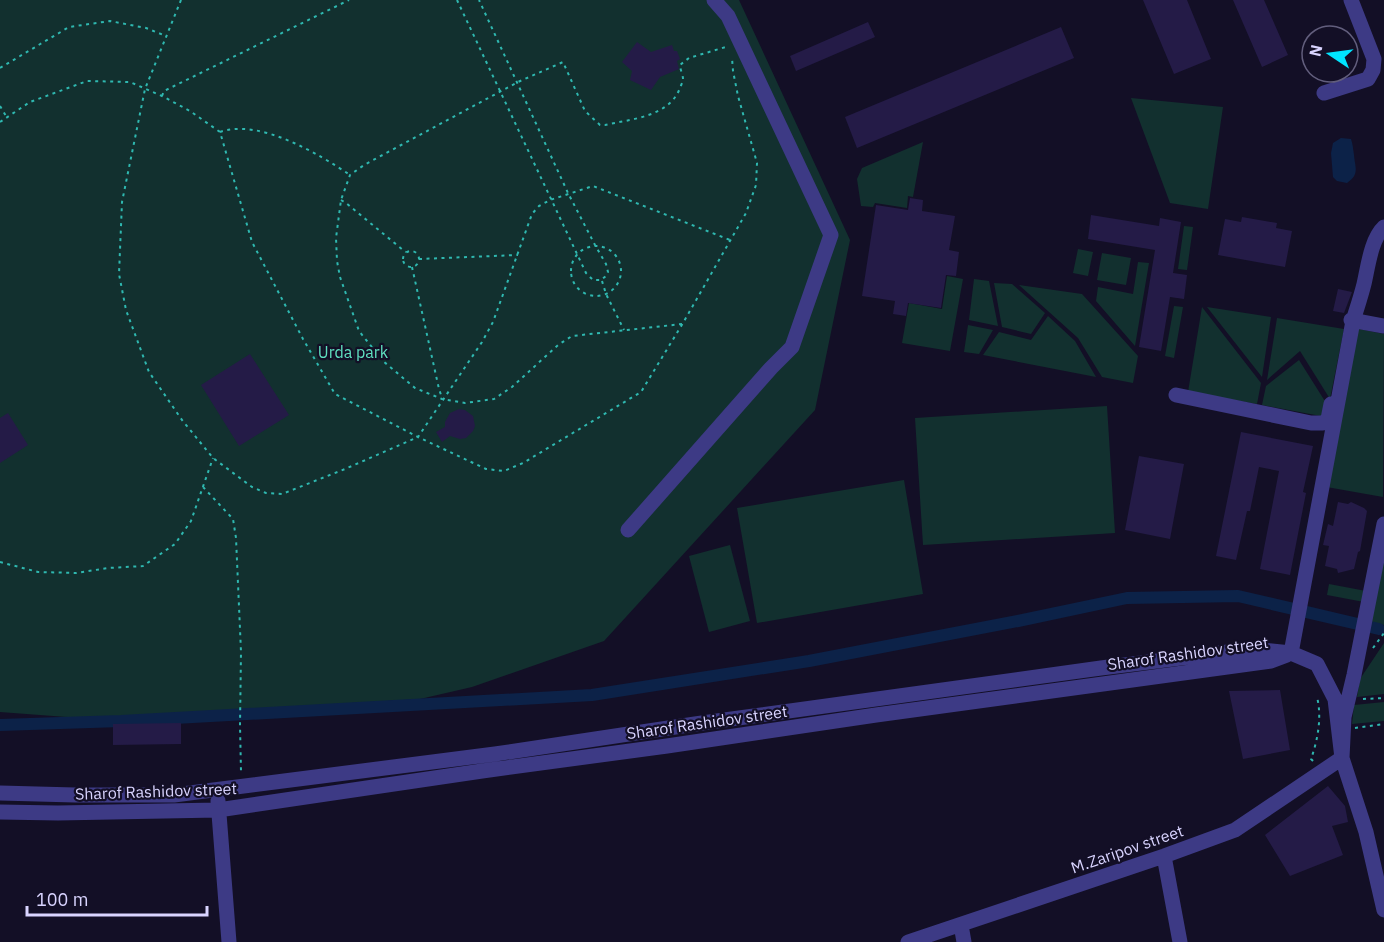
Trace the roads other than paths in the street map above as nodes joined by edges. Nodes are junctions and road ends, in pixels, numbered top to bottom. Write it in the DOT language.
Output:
graph roads {
  1 [pos="714,0"];
  2 [pos="1351,0"];
  3 [pos="1324,93"];
  4 [pos="1384,227"];
  5 [pos="1350,320"];
  6 [pos="1384,326"];
  7 [pos="1176,395"];
  8 [pos="1384,524"];
  9 [pos="628,530"];
  10 [pos="1291,653"];
  11 [pos="1342,758"];
  12 [pos="217,790"];
  13 [pos="0,793"];
  14 [pos="218,810"];
  15 [pos="0,812"];
  16 [pos="1164,856"];
  17 [pos="1384,910"];
  18 [pos="961,925"];
  19 [pos="228,942"];
  20 [pos="908,942"];
  21 [pos="964,942"];
  22 [pos="1180,942"];
  1 -- 9 [label="street"];
  2 -- 3 [label="street"];
  4 -- 5 [label="street"];
  5 -- 6 [label="street"];
  5 -- 7 [label="street"];
  5 -- 10 [label="street"];
  8 -- 11 [label="street"];
  10 -- 11 [label="street, Sharof Rashidov street"];
  10 -- 12 [label="street"];
  10 -- 14 [label="street, Sharof Rashidov street"];
  11 -- 16 [label="street, M.Zaripov street"];
  11 -- 17 [label="street"];
  12 -- 13 [label="street"];
  12 -- 14 [label="street"];
  14 -- 15 [label="street, Sharof Rashidov street"];
  14 -- 19 [label="street"];
  16 -- 18 [label="street, M.Zaripov street"];
  16 -- 22 [label="street"];
  18 -- 20 [label="street, M.Zaripov street"];
  18 -- 21 [label="street"];
}
